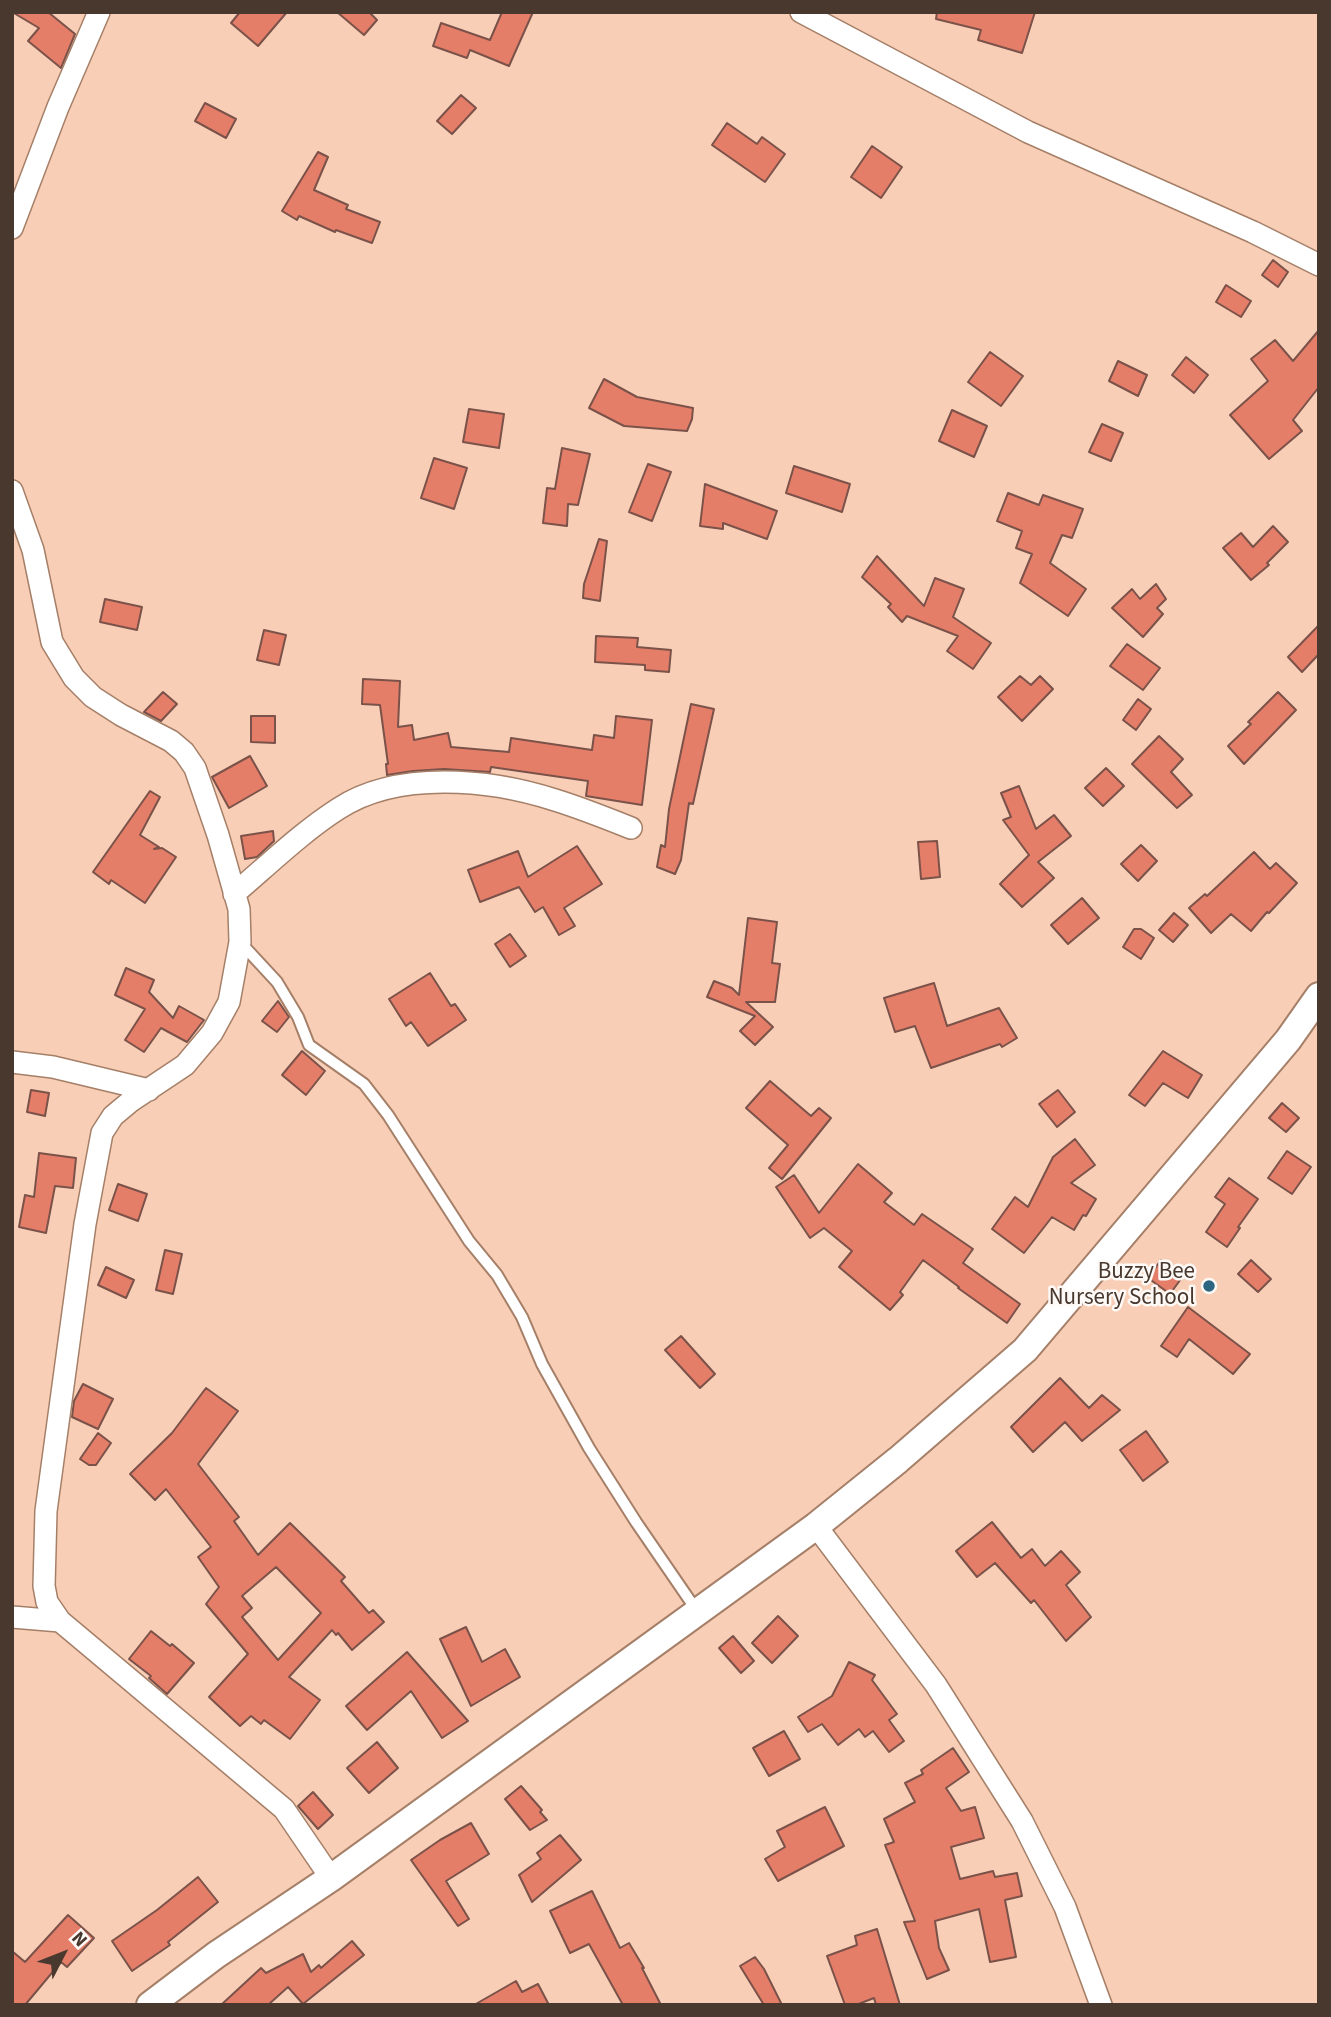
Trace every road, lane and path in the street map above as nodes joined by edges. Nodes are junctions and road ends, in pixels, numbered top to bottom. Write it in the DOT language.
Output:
graph roads {
  1 [pos="99,12"];
  2 [pos="801,12"];
  3 [pos="12,228"];
  4 [pos="1319,265"];
  5 [pos="12,491"];
  6 [pos="631,828"];
  7 [pos="234,894"];
  8 [pos="240,942"];
  9 [pos="1319,996"];
  10 [pos="12,1062"];
  11 [pos="149,1090"];
  12 [pos="816,1525"];
  13 [pos="697,1611"];
  14 [pos="12,1617"];
  15 [pos="60,1621"];
  16 [pos="331,1878"];
  17 [pos="150,2005"];
  18 [pos="1101,2005"];
  1 -- 3 [label="street"];
  2 -- 4 [label="street"];
  5 -- 7 [label="street"];
  6 -- 7 [label="street"];
  7 -- 8 [label="street"];
  8 -- 11 [label="street"];
  8 -- 13 [label="lane"];
  9 -- 12 [label="street"];
  10 -- 11 [label="street"];
  11 -- 15 [label="street"];
  12 -- 13 [label="street"];
  12 -- 18 [label="street"];
  13 -- 16 [label="street"];
  14 -- 15 [label="street"];
  15 -- 16 [label="street"];
  16 -- 17 [label="street"];
}
